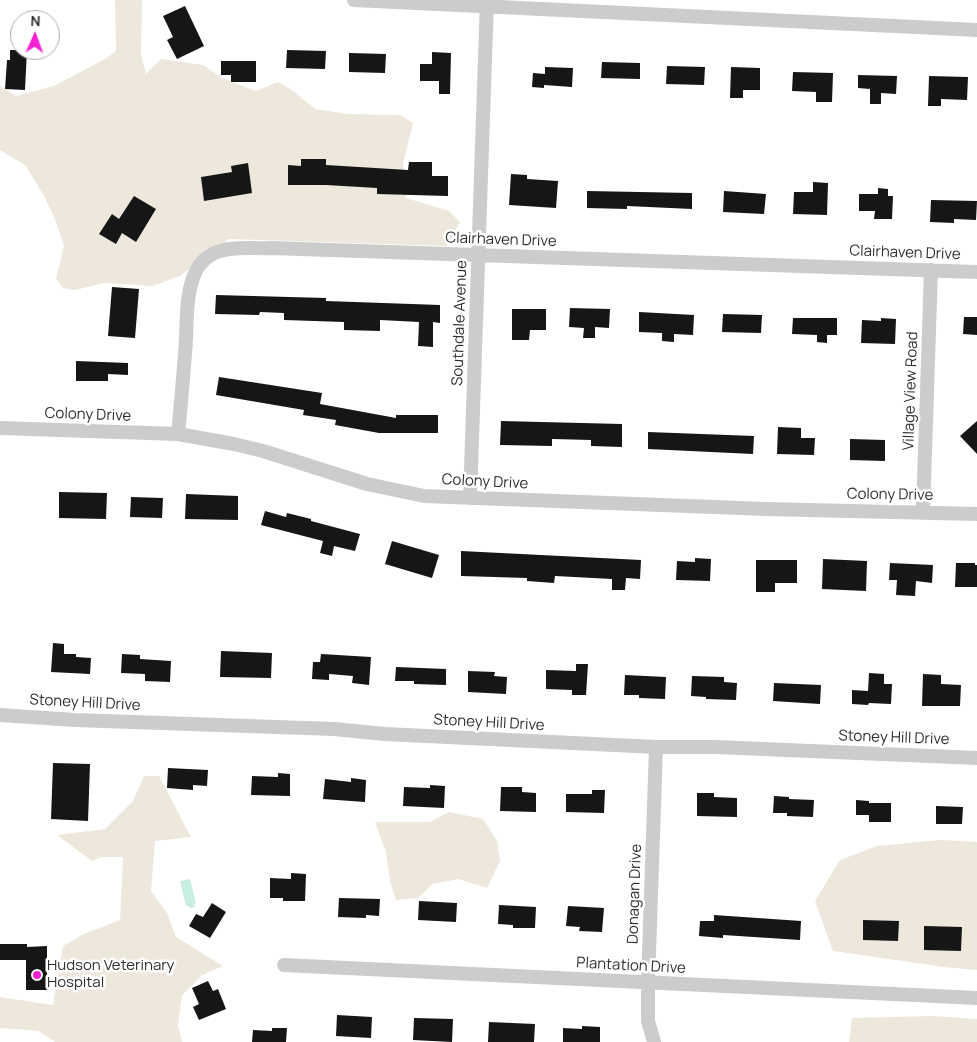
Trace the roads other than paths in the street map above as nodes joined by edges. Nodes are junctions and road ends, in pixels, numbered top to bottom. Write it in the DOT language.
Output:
graph roads {
  1 [pos="354,0"];
  2 [pos="487,3"];
  3 [pos="977,30"];
  4 [pos="479,254"];
  5 [pos="931,270"];
  6 [pos="977,272"];
  7 [pos="0,428"];
  8 [pos="178,434"];
  9 [pos="470,498"];
  10 [pos="923,512"];
  11 [pos="977,514"];
  12 [pos="0,715"];
  13 [pos="656,747"];
  14 [pos="977,758"];
  15 [pos="284,965"];
  16 [pos="648,983"];
  17 [pos="977,998"];
  18 [pos="654,1042"];
  1 -- 2 [label="street"];
  2 -- 3 [label="street"];
  2 -- 4 [label="street, Southdale Avenue"];
  4 -- 5 [label="street, Clairhaven Drive"];
  4 -- 8 [label="street, Clairhaven Drive"];
  4 -- 9 [label="street, Southdale Avenue"];
  5 -- 6 [label="street, Clairhaven Drive"];
  5 -- 10 [label="street, Village View Road"];
  7 -- 8 [label="street, Colony Drive"];
  8 -- 9 [label="street, Colony Drive"];
  9 -- 10 [label="street, Colony Drive"];
  10 -- 11 [label="street, Colony Drive"];
  12 -- 13 [label="street, Stoney Hill Drive"];
  13 -- 14 [label="street, Stoney Hill Drive"];
  13 -- 16 [label="street, Donagan Drive"];
  15 -- 16 [label="street, Plantation Drive"];
  16 -- 17 [label="street, Plantation Drive"];
  16 -- 18 [label="street, Donagan Drive"];
}
